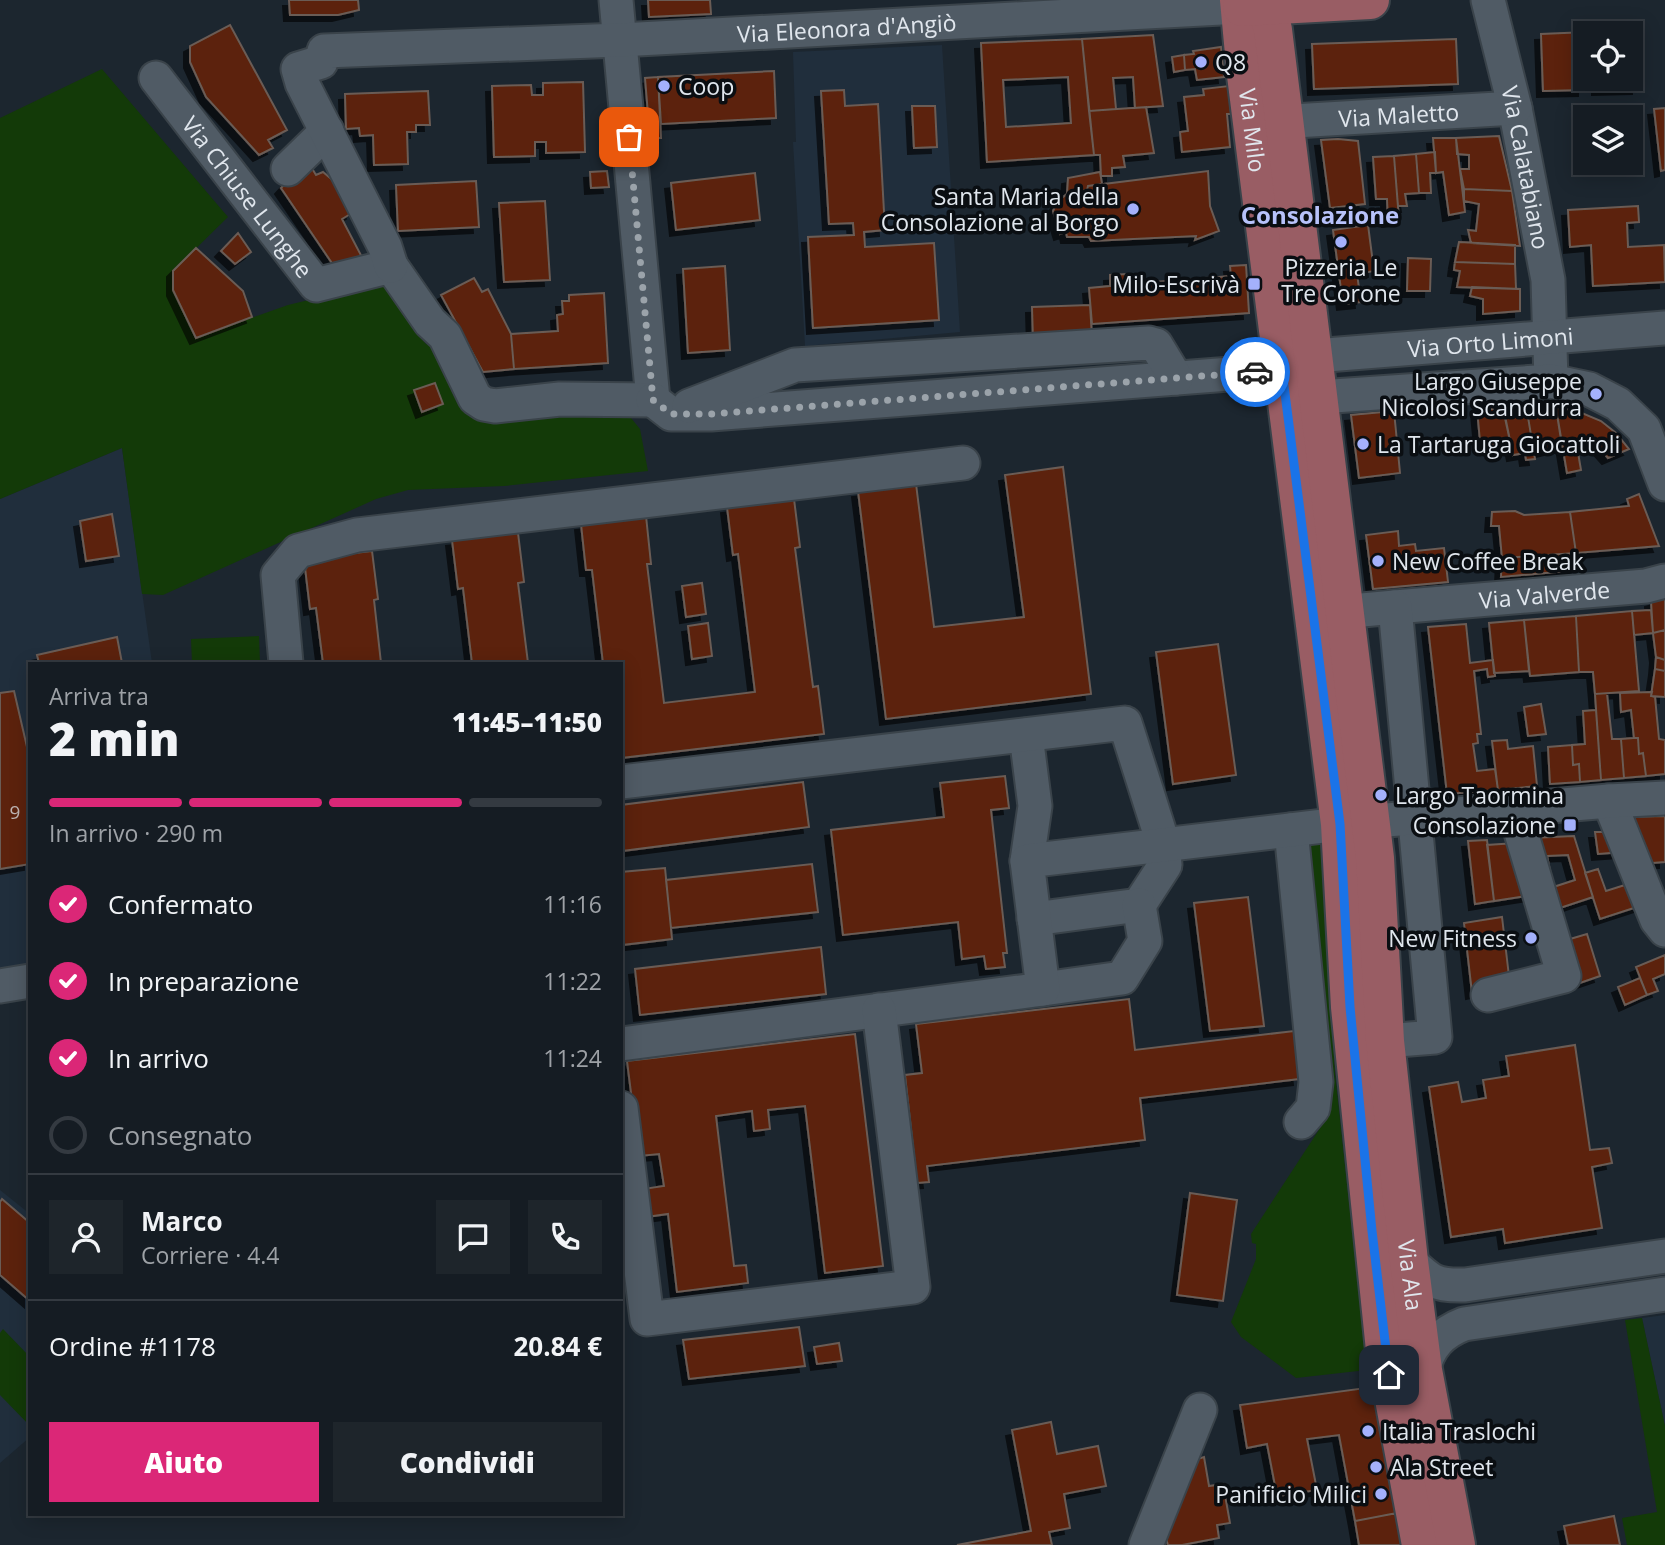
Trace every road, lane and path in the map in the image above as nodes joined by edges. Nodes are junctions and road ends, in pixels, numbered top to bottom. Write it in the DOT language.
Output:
graph roads {
  1 [pos="616,0"];
  2 [pos="1370,0"];
  3 [pos="1488,0"];
  4 [pos="1256,2"];
  5 [pos="620,40"];
  6 [pos="156,78"];
  7 [pos="1515,108"];
  8 [pos="1268,122"];
  9 [pos="327,131"];
  10 [pos="288,169"];
  11 [pos="391,266"];
  12 [pos="1665,328"];
  13 [pos="1549,337"];
  14 [pos="1298,363"];
  15 [pos="1176,378"];
  16 [pos="1538,382"];
  17 [pos="1319,397"];
  18 [pos="662,407"];
  19 [pos="1659,442"];
  20 [pos="964,463"];
  21 [pos="1665,484"];
  22 [pos="1665,581"];
  23 [pos="1327,605"];
  24 [pos="1409,605"];
  25 [pos="286,662"];
  26 [pos="1026,735"];
  27 [pos="623,782"];
  28 [pos="1665,798"];
  29 [pos="1609,801"];
  30 [pos="1514,809"];
  31 [pos="1415,818"];
  32 [pos="1355,823"];
  33 [pos="1291,830"];
  34 [pos="1163,844"];
  35 [pos="1027,861"];
  36 [pos="1139,905"];
  37 [pos="1034,919"];
  38 [pos="1665,930"];
  39 [pos="28,981"];
  40 [pos="0,986"];
  41 [pos="1043,989"];
  42 [pos="1488,995"];
  43 [pos="1367,1005"];
  44 [pos="879,1010"];
  45 [pos="1385,1041"];
  46 [pos="623,1044"];
  47 [pos="1301,1122"];
  48 [pos="623,1124"];
  49 [pos="1665,1256"];
  50 [pos="1409,1261"];
  51 [pos="1665,1294"];
  52 [pos="1423,1370"];
  53 [pos="1200,1410"];
  54 [pos="1146,1545"];
  55 [pos="1421,1545"];
  56 [pos="1439,1545"];
  57 [pos="1456,1545"];
  1 -- 5 [label="street"];
  2 -- 4 [label="main road, Via Eleonora d'Angiò"];
  3 -- 7 [label="street, Via Calatabiano"];
  4 -- 5 [label="street, Via Eleonora d'Angiò"];
  4 -- 8 [label="main road, Via Milo"];
  5 -- 9 [label="street, Via Eleonora d'Angiò"];
  5 -- 18 [label="street"];
  6 -- 11 [label="street, Via Chiuse Lunghe"];
  7 -- 8 [label="street, Via Maletto"];
  7 -- 13 [label="street, Via Calatabiano"];
  8 -- 14 [label="main road, Via Milo"];
  8 -- 23 [label="street"];
  9 -- 10 [label="street"];
  9 -- 11 [label="street"];
  11 -- 18 [label="street"];
  12 -- 13 [label="street, Via Orto Limoni"];
  13 -- 14 [label="street, Via Orto Limoni"];
  13 -- 16 [label="street, Via Calatabiano"];
  14 -- 15 [label="street, Via Orto Limoni"];
  14 -- 17 [label="main road, Via Milo"];
  14 -- 23 [label="main road, Via Milo"];
  15 -- 18 [label="street, Via Orto Limoni"];
  15 -- 18 [label="street"];
  16 -- 17 [label="street"];
  16 -- 19 [label="street"];
  17 -- 23 [label="main road, Via Milo"];
  19 -- 21 [label="street"];
  20 -- 25 [label="street"];
  22 -- 24 [label="street, Via Valverde"];
  23 -- 24 [label="street, Via Valverde"];
  23 -- 32 [label="main road"];
  24 -- 31 [label="street"];
  26 -- 27 [label="street"];
  26 -- 34 [label="street"];
  26 -- 35 [label="street"];
  28 -- 29 [label="street"];
  29 -- 30 [label="street"];
  29 -- 38 [label="street"];
  30 -- 31 [label="street"];
  30 -- 42 [label="street"];
  31 -- 32 [label="street"];
  31 -- 45 [label="street"];
  32 -- 33 [label="street"];
  32 -- 43 [label="main road"];
  32 -- 56 [label="street"];
  33 -- 34 [label="street"];
  33 -- 47 [label="street"];
  34 -- 35 [label="street"];
  34 -- 36 [label="street"];
  35 -- 37 [label="street"];
  36 -- 37 [label="street"];
  36 -- 41 [label="street"];
  37 -- 41 [label="street"];
  39 -- 40 [label="street"];
  41 -- 44 [label="street"];
  43 -- 45 [label="main road, Via Ala"];
  43 -- 55 [label="main road, Via Ala"];
  44 -- 46 [label="street"];
  44 -- 48 [label="street"];
  45 -- 50 [label="main road, Via Ala"];
  49 -- 50 [label="street"];
  50 -- 52 [label="main road, Via Ala"];
  51 -- 52 [label="street"];
  52 -- 57 [label="main road, Via Ala"];
  53 -- 54 [label="street"];
}
